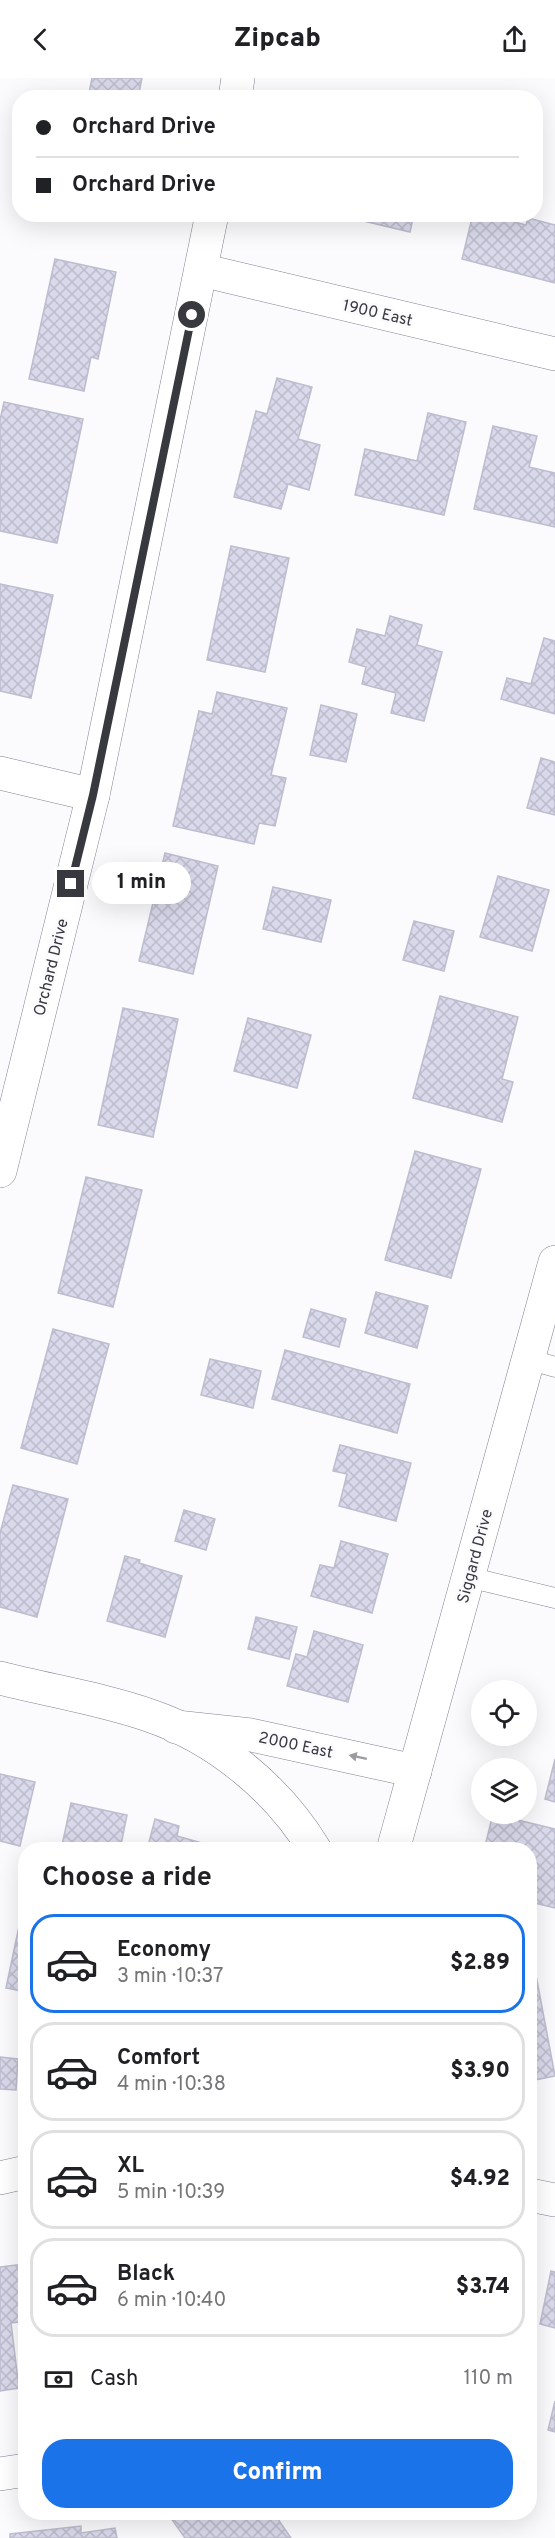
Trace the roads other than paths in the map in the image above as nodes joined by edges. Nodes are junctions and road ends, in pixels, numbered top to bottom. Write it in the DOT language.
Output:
graph roads {
  1 [pos="210,222"];
  2 [pos="201,270"];
  3 [pos="555,354"];
  4 [pos="0,773"];
  5 [pos="93,795"];
  6 [pos="0,1171"];
  7 [pos="555,1262"];
  8 [pos="542,1363"];
  9 [pos="468,1577"];
  10 [pos="555,1598"];
  11 [pos="0,1678"];
  12 [pos="176,1727"];
  13 [pos="415,1770"];
  14 [pos="309,1842"];
  15 [pos="395,1842"];
  16 [pos="18,2174"];
  17 [pos="0,2178"];
  18 [pos="537,2196"];
  19 [pos="555,2200"];
  20 [pos="18,2471"];
  21 [pos="0,2474"];
  1 -- 2 [label="street, Orchard Drive"];
  2 -- 3 [label="street, 1900 East"];
  2 -- 5 [label="street, Orchard Drive"];
  4 -- 5 [label="street"];
  5 -- 6 [label="street, Orchard Drive"];
  7 -- 8 [label="street, Siggard Drive"];
  8 -- 9 [label="street, Siggard Drive"];
  9 -- 10 [label="lane"];
  9 -- 13 [label="street, Siggard Drive"];
  11 -- 12 [label="street, 2000 East"];
  13 -- 12 [label="street, 2000 East, one-way"];
  12 -- 14 [label="street, 2000 East"];
  13 -- 15 [label="street, Siggard Drive"];
  16 -- 17 [label="street"];
  18 -- 19 [label="street"];
  20 -- 21 [label="street"];
}
